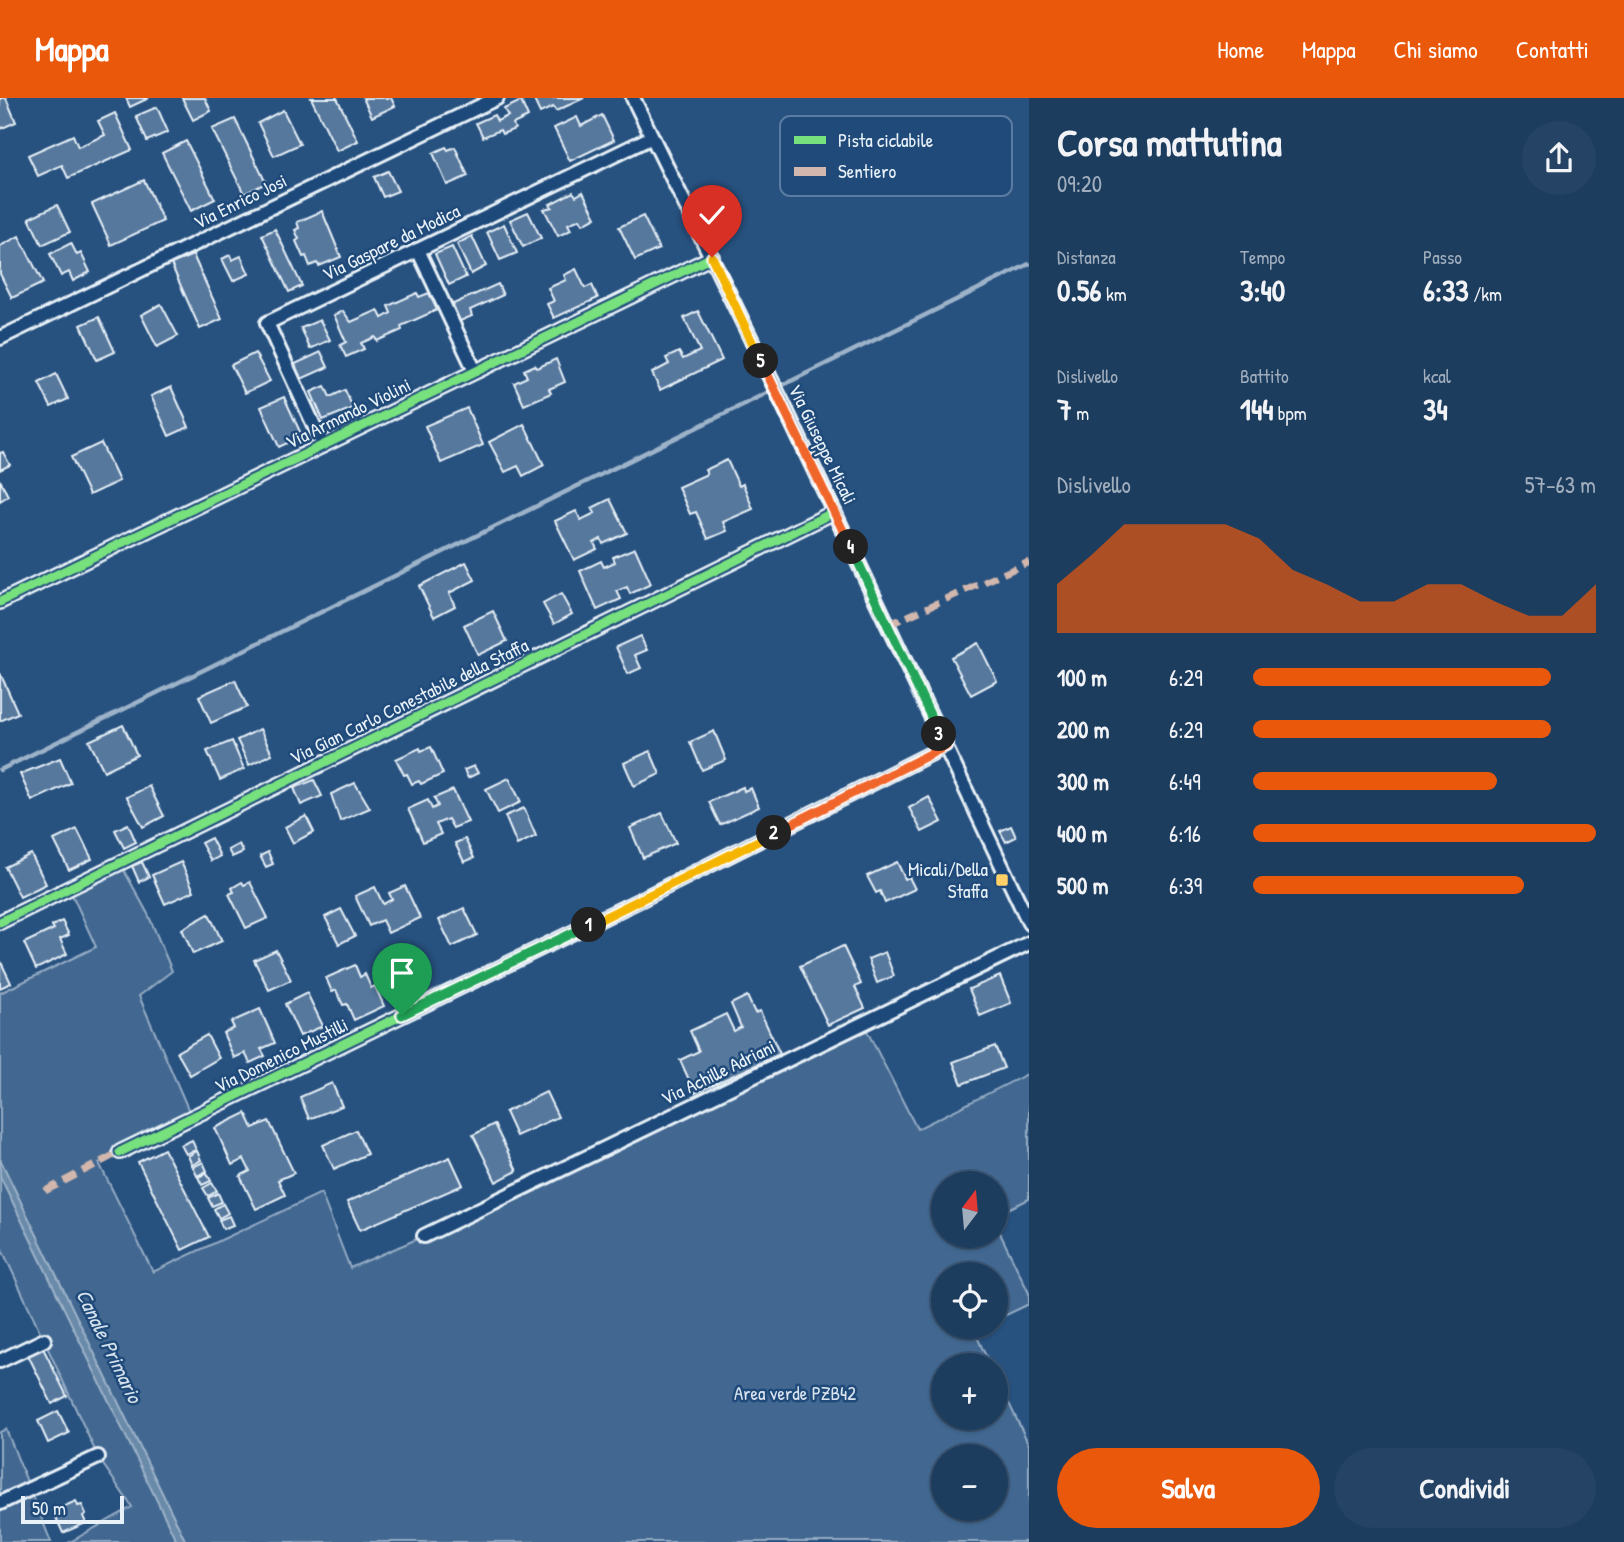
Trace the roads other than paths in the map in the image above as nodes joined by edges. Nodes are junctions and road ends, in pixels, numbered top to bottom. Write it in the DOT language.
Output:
graph roads {
  1 [pos="497,98"];
  2 [pos="633,98"];
  3 [pos="652,137"];
  4 [pos="418,250"];
  5 [pos="712,257"];
  6 [pos="0,338"];
  7 [pos="475,372"];
  8 [pos="323,445"];
  9 [pos="834,512"];
  10 [pos="0,602"];
  11 [pos="946,746"];
  12 [pos="0,922"];
  13 [pos="1029,923"];
  14 [pos="1029,943"];
  15 [pos="120,1152"];
  16 [pos="424,1236"];
  17 [pos="44,1340"];
  18 [pos="0,1361"];
  19 [pos="99,1457"];
  20 [pos="0,1503"];
  1 -- 6 [label="street, Via Enrico Josi"];
  2 -- 3 [label="street, Via Giuseppe Micali"];
  3 -- 4 [label="street, Via Gaspare da Modica"];
  3 -- 5 [label="street, Via Giuseppe Micali"];
  4 -- 7 [label="street"];
  4 -- 8 [label="street, Via Gaspare da Modica"];
  5 -- 7 [label="street, Via Armando Violini"];
  5 -- 9 [label="street, Via Giuseppe Micali"];
  7 -- 8 [label="street, Via Armando Violini"];
  8 -- 10 [label="street, Via Armando Violini"];
  9 -- 11 [label="street, Via Giuseppe Micali"];
  9 -- 12 [label="street, Via Gian Carlo Conestabile della Staffa"];
  11 -- 13 [label="street, Via Giuseppe Micali"];
  11 -- 15 [label="street, Via Domenico Mustilli"];
  14 -- 16 [label="street, Via Achille Adriani"];
  17 -- 18 [label="street"];
  19 -- 20 [label="street"];
}
